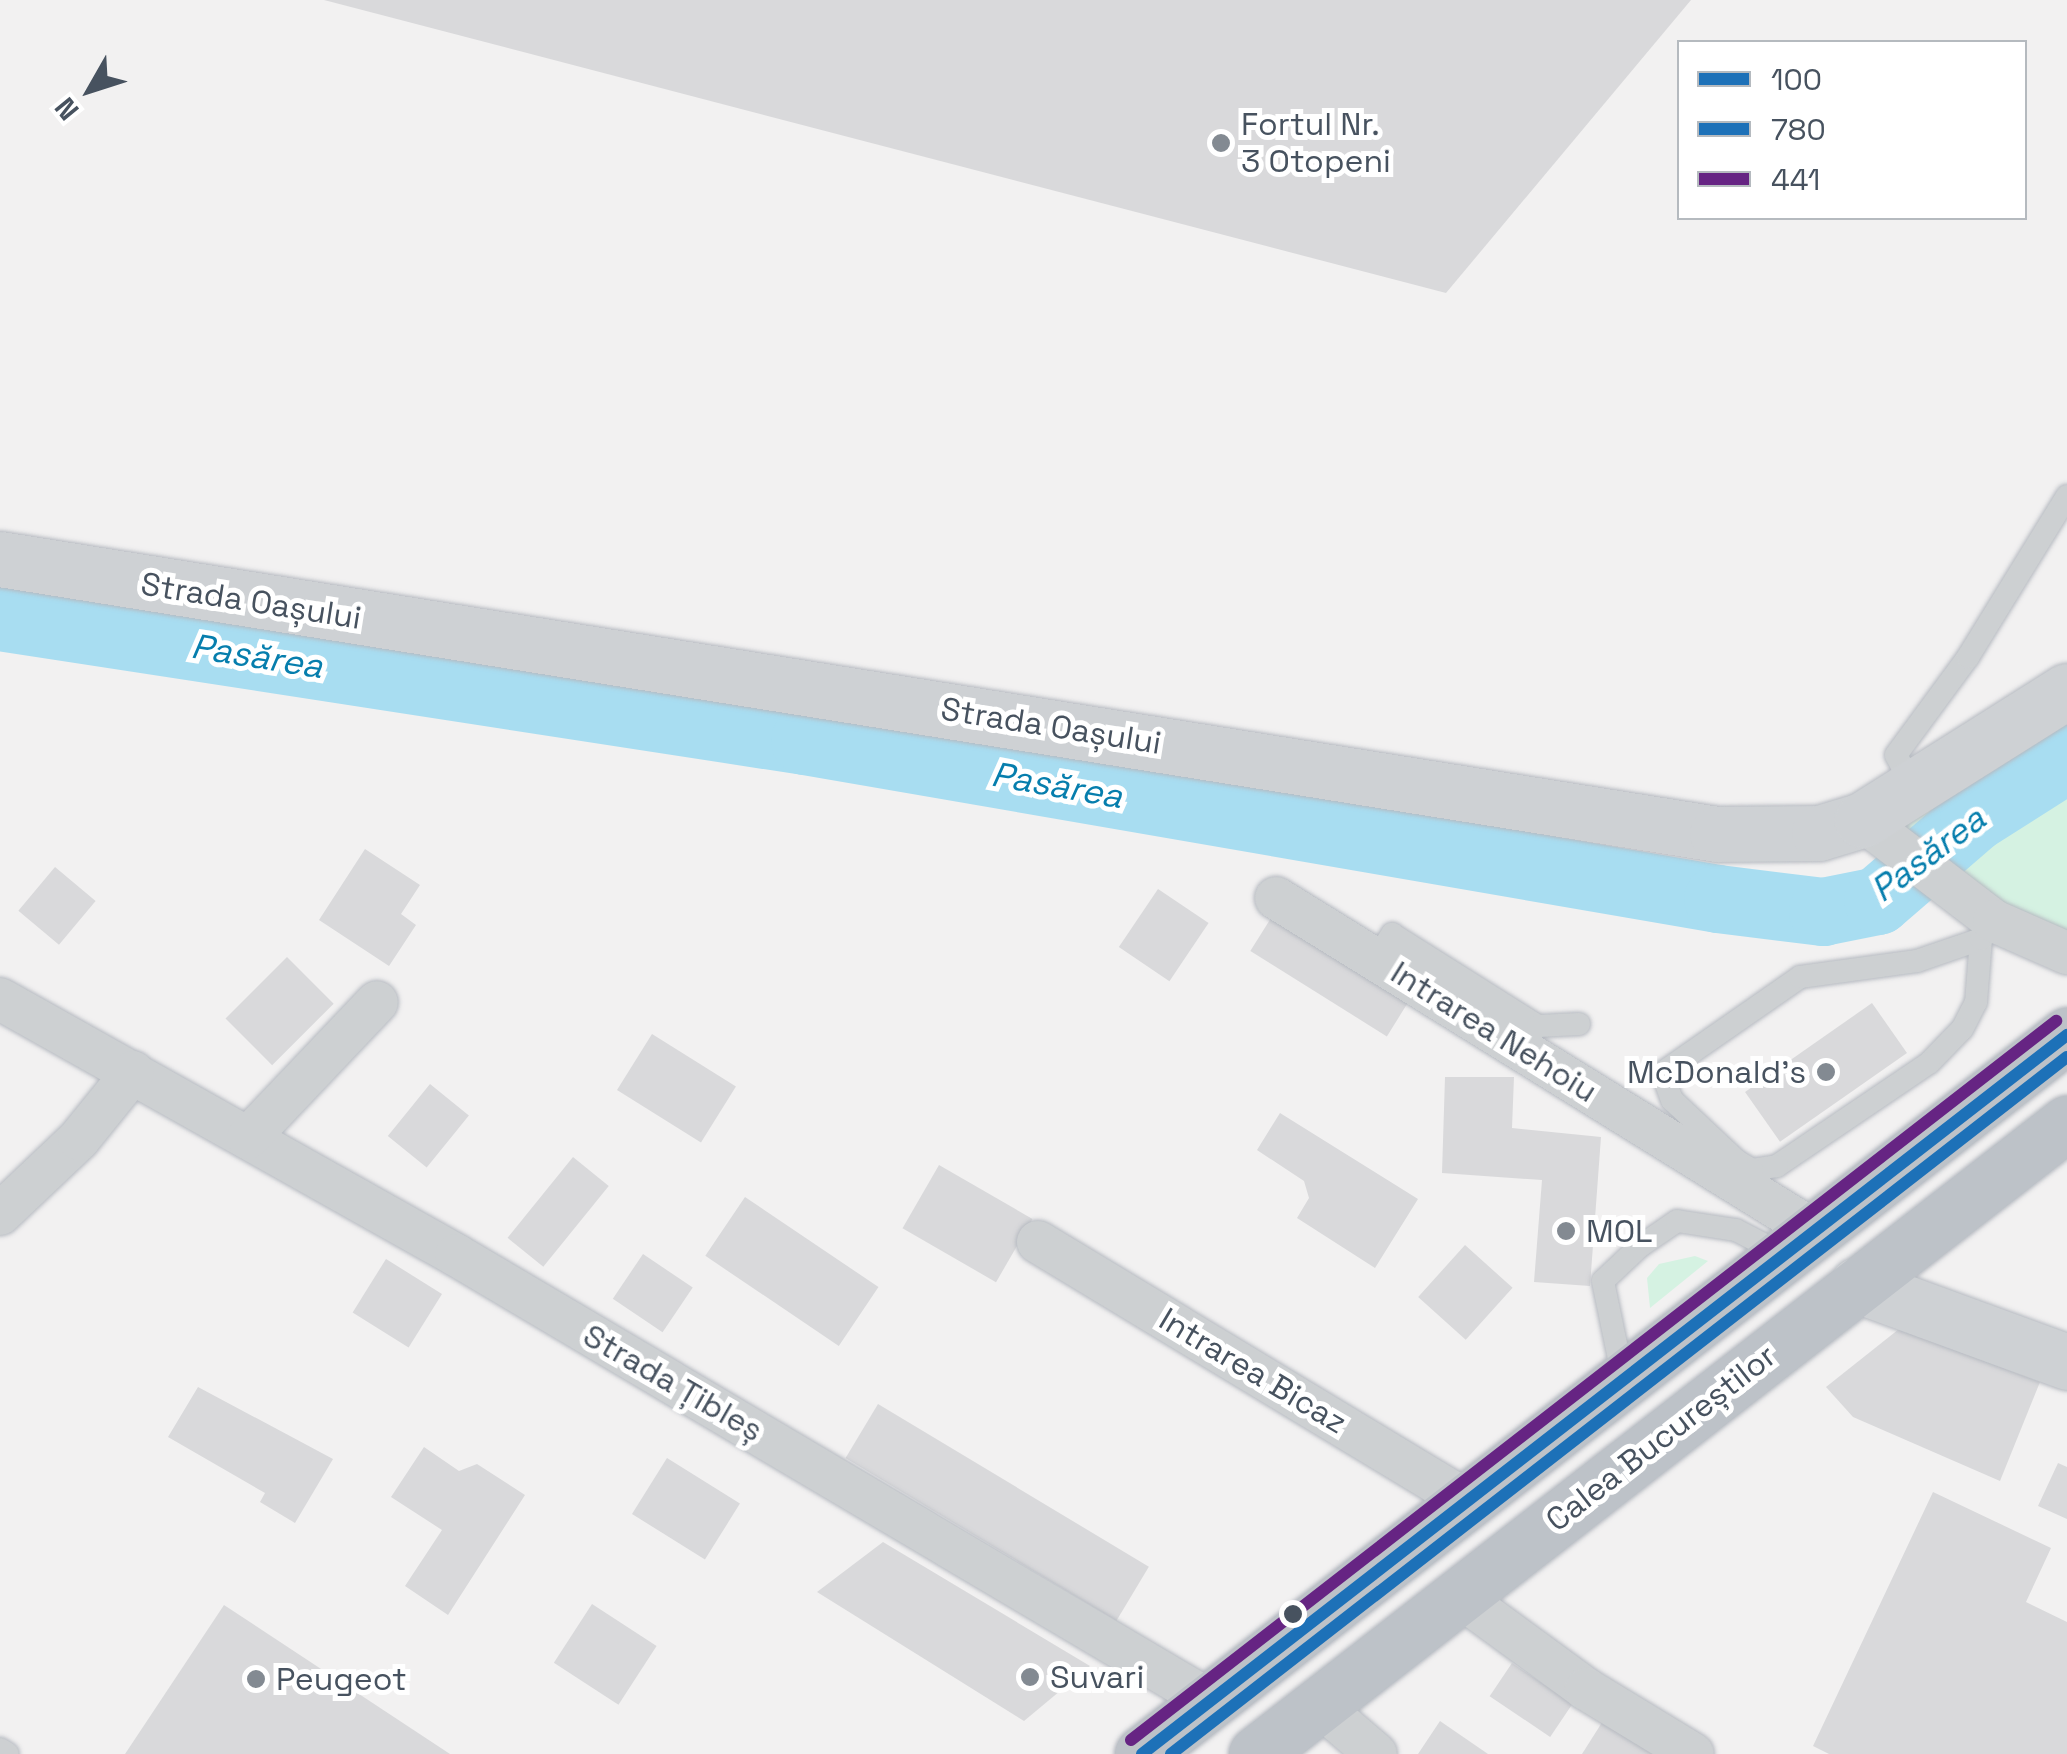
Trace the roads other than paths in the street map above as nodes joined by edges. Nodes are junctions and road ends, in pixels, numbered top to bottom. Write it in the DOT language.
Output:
graph roads {
  1 [pos="2067,496"];
  2 [pos="0,559"];
  3 [pos="2067,691"];
  4 [pos="1915,790"];
  5 [pos="1882,833"];
  6 [pos="1276,898"];
  7 [pos="1987,930"];
  8 [pos="2067,953"];
  9 [pos="1376,959"];
  10 [pos="0,999"];
  11 [pos="377,1002"];
  12 [pos="1578,1024"];
  13 [pos="2067,1035"];
  14 [pos="133,1072"];
  15 [pos="2067,1122"];
  16 [pos="248,1138"];
  17 [pos="0,1214"];
  18 [pos="1775,1229"];
  19 [pos="1038,1242"];
  20 [pos="1857,1284"];
  21 [pos="2067,1362"];
  22 [pos="1623,1378"];
  23 [pos="1467,1500"];
  24 [pos="1459,1596"];
  25 [pos="1210,1700"];
  26 [pos="1319,1706"];
  27 [pos="0,1749"];
  28 [pos="8,1754"];
  29 [pos="1142,1754"];
  30 [pos="1256,1754"];
  31 [pos="1376,1754"];
  32 [pos="1692,1754"];
  1 -- 4 [label="lane"];
  2 -- 5 [label="street, Strada Oașului"];
  3 -- 4 [label="street, Strada Oașului"];
  4 -- 5 [label="street, Strada Oașului"];
  5 -- 7 [label="street"];
  6 -- 9 [label="street, Intrarea Nehoiu"];
  7 -- 7 [label="lane"];
  7 -- 8 [label="street"];
  9 -- 12 [label="lane"];
  9 -- 18 [label="street, Intrarea Nehoiu"];
  10 -- 14 [label="street, Strada Țibleș"];
  11 -- 16 [label="street"];
  13 -- 18 [label="highway"];
  14 -- 16 [label="street, Strada Țibleș"];
  14 -- 17 [label="street"];
  15 -- 20 [label="highway, Calea Bucureștilor"];
  16 -- 25 [label="street, Strada Țibleș"];
  18 -- 22 [label="highway"];
  18 -- 22 [label="lane"];
  19 -- 23 [label="street, Intrarea Bicaz"];
  20 -- 21 [label="street"];
  20 -- 24 [label="highway, Calea Bucureștilor"];
  22 -- 23 [label="highway"];
  23 -- 25 [label="highway"];
  24 -- 26 [label="highway, Calea Bucureștilor"];
  24 -- 32 [label="street"];
  25 -- 29 [label="highway"];
  26 -- 30 [label="highway, Calea Bucureștilor"];
  26 -- 31 [label="street"];
  27 -- 28 [label="lane"];
}
